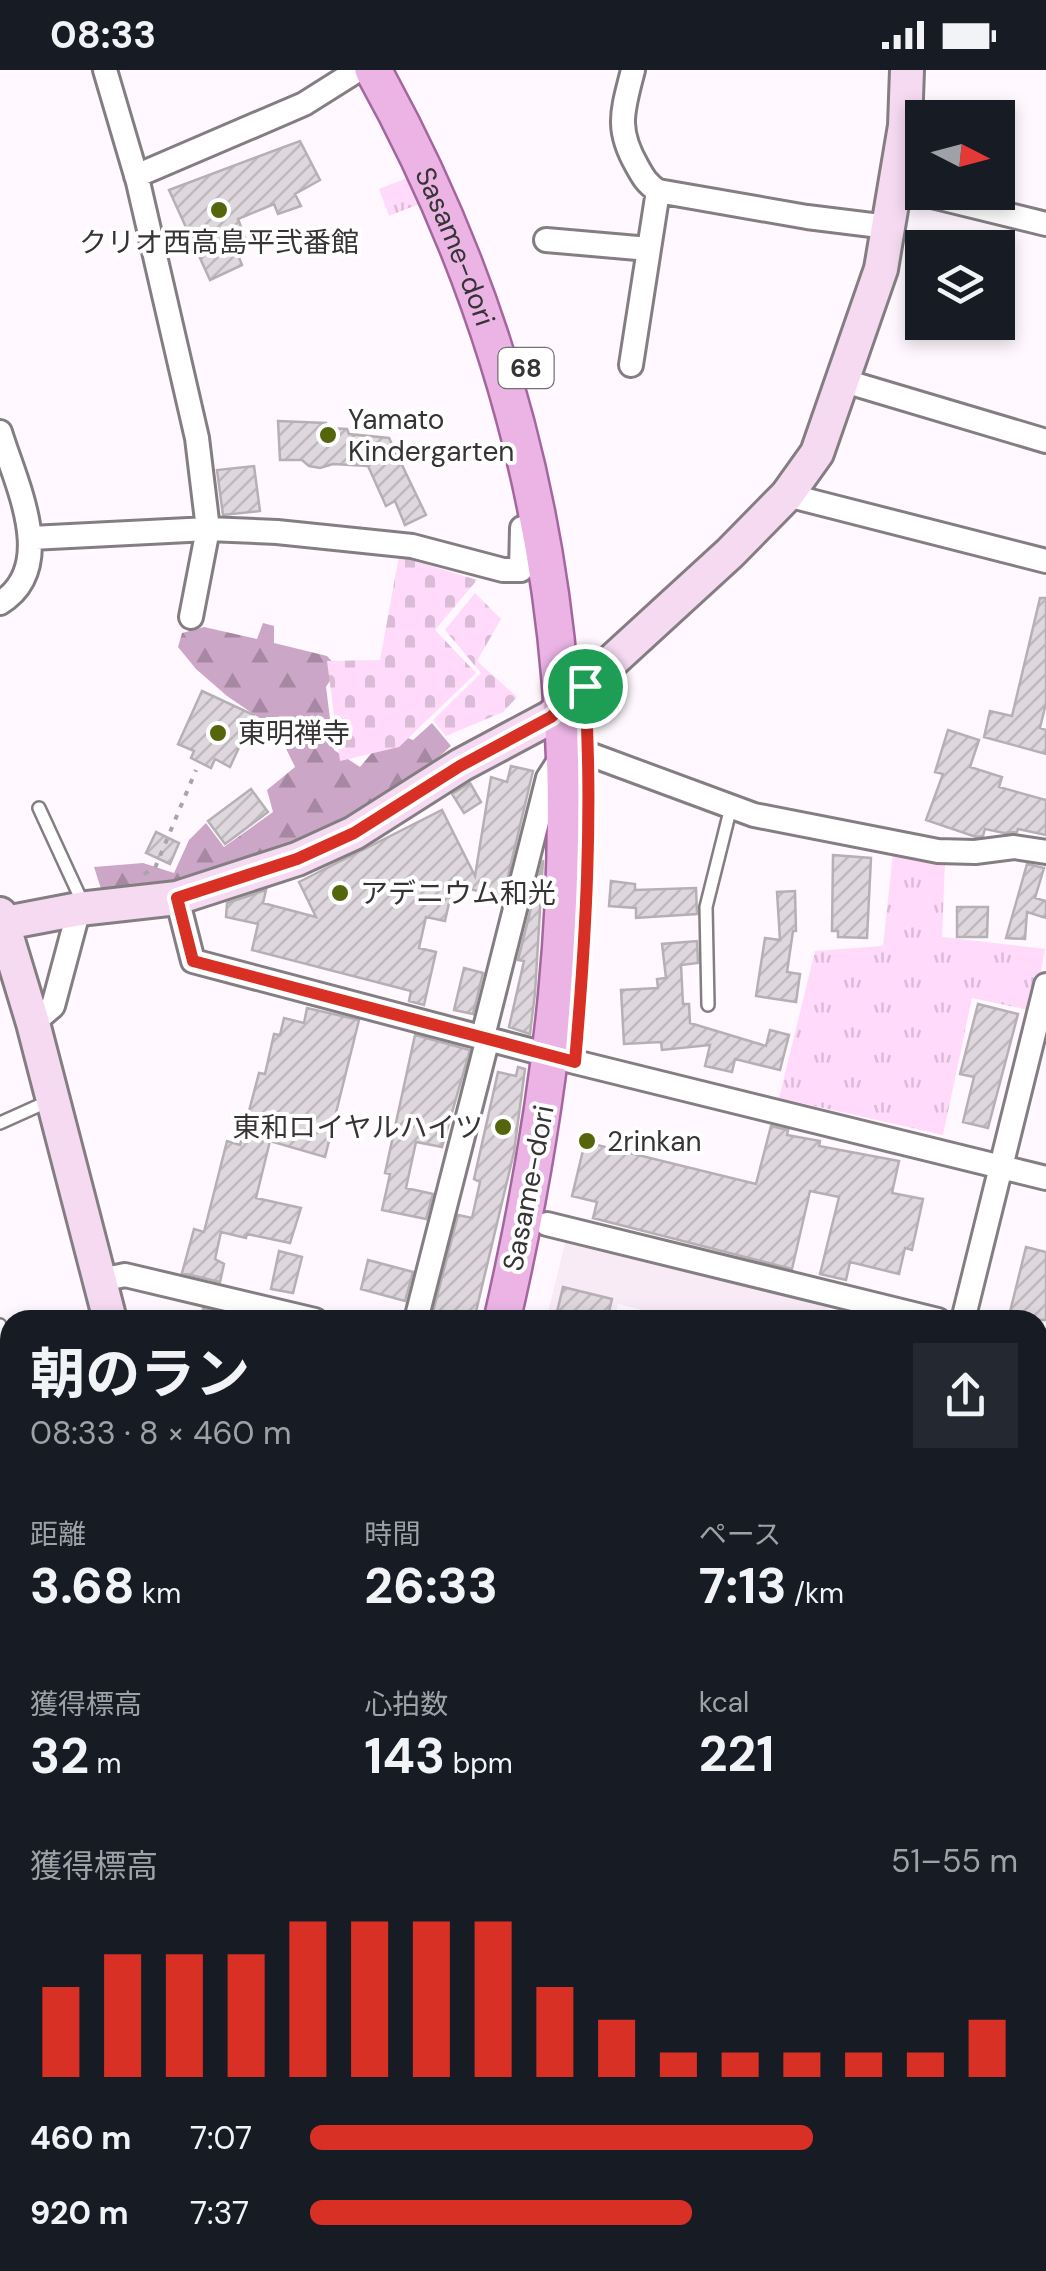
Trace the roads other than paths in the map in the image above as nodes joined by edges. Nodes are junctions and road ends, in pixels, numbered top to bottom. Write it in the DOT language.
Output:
graph roads {
  1 [pos="105,70"];
  2 [pos="358,70"];
  3 [pos="374,70"];
  4 [pos="400,70"];
  5 [pos="633,70"];
  6 [pos="907,70"];
  7 [pos="136,176"];
  8 [pos="895,187"];
  9 [pos="658,191"];
  10 [pos="1046,224"];
  11 [pos="888,228"];
  12 [pos="546,240"];
  13 [pos="649,249"];
  14 [pos="631,365"];
  15 [pos="841,380"];
  16 [pos="0,432"];
  17 [pos="1046,442"];
  18 [pos="787,495"];
  19 [pos="539,525"];
  20 [pos="208,529"];
  21 [pos="31,538"];
  22 [pos="1046,561"];
  23 [pos="0,603"];
  24 [pos="191,617"];
  25 [pos="575,696"];
  26 [pos="578,753"];
  27 [pos="732,807"];
  28 [pos="39,808"];
  29 [pos="1046,852"];
  30 [pos="177,898"];
  31 [pos="80,909"];
  32 [pos="1,913"];
  33 [pos="1046,985"];
  34 [pos="708,1005"];
  35 [pos="33,1023"];
  36 [pos="486,1037"];
  37 [pos="563,1058"];
  38 [pos="53,1100"];
  39 [pos="0,1123"];
  40 [pos="1000,1167"];
  41 [pos="1046,1178"];
  42 [pos="546,1224"];
  43 [pos="101,1280"];
  44 [pos="108,1310"];
  45 [pos="272,1310"];
  46 [pos="418,1310"];
  47 [pos="504,1310"];
  48 [pos="527,1310"];
  49 [pos="897,1310"];
  50 [pos="965,1310"];
  1 -- 7 [label="street"];
  2 -- 7 [label="street"];
  3 -- 19 [label="main road, Sasame-dori / 68"];
  4 -- 25 [label="main road, Sasame-dori / 68"];
  5 -- 9 [label="street"];
  6 -- 8 [label="street"];
  7 -- 20 [label="street"];
  8 -- 10 [label="street"];
  8 -- 11 [label="street"];
  9 -- 11 [label="street"];
  9 -- 13 [label="street"];
  11 -- 15 [label="street"];
  12 -- 13 [label="street"];
  13 -- 14 [label="street"];
  15 -- 17 [label="street"];
  15 -- 18 [label="street"];
  16 -- 21 [label="street"];
  18 -- 22 [label="street"];
  18 -- 25 [label="street"];
  19 -- 20 [label="street"];
  19 -- 25 [label="main road, Sasame-dori / 68"];
  20 -- 21 [label="street"];
  20 -- 24 [label="street"];
  21 -- 23 [label="street"];
  25 -- 26 [label="main road, Sasame-dori / 68"];
  25 -- 30 [label="street"];
  26 -- 27 [label="street"];
  26 -- 36 [label="street"];
  26 -- 37 [label="main road, Sasame-dori / 68"];
  27 -- 29 [label="street"];
  27 -- 34 [label="lane"];
  28 -- 31 [label="lane"];
  30 -- 31 [label="street"];
  30 -- 36 [label="street"];
  31 -- 32 [label="street"];
  31 -- 35 [label="street"];
  32 -- 35 [label="street"];
  33 -- 40 [label="street"];
  35 -- 38 [label="street"];
  36 -- 37 [label="street"];
  36 -- 46 [label="street"];
  37 -- 40 [label="street"];
  37 -- 42 [label="main road, Sasame-dori / 68"];
  37 -- 47 [label="main road, Sasame-dori / 68"];
  38 -- 39 [label="lane"];
  38 -- 43 [label="street"];
  40 -- 41 [label="street"];
  40 -- 50 [label="street"];
  42 -- 48 [label="main road, Sasame-dori / 68"];
  42 -- 49 [label="street"];
  43 -- 44 [label="street"];
  43 -- 45 [label="street"];
}
